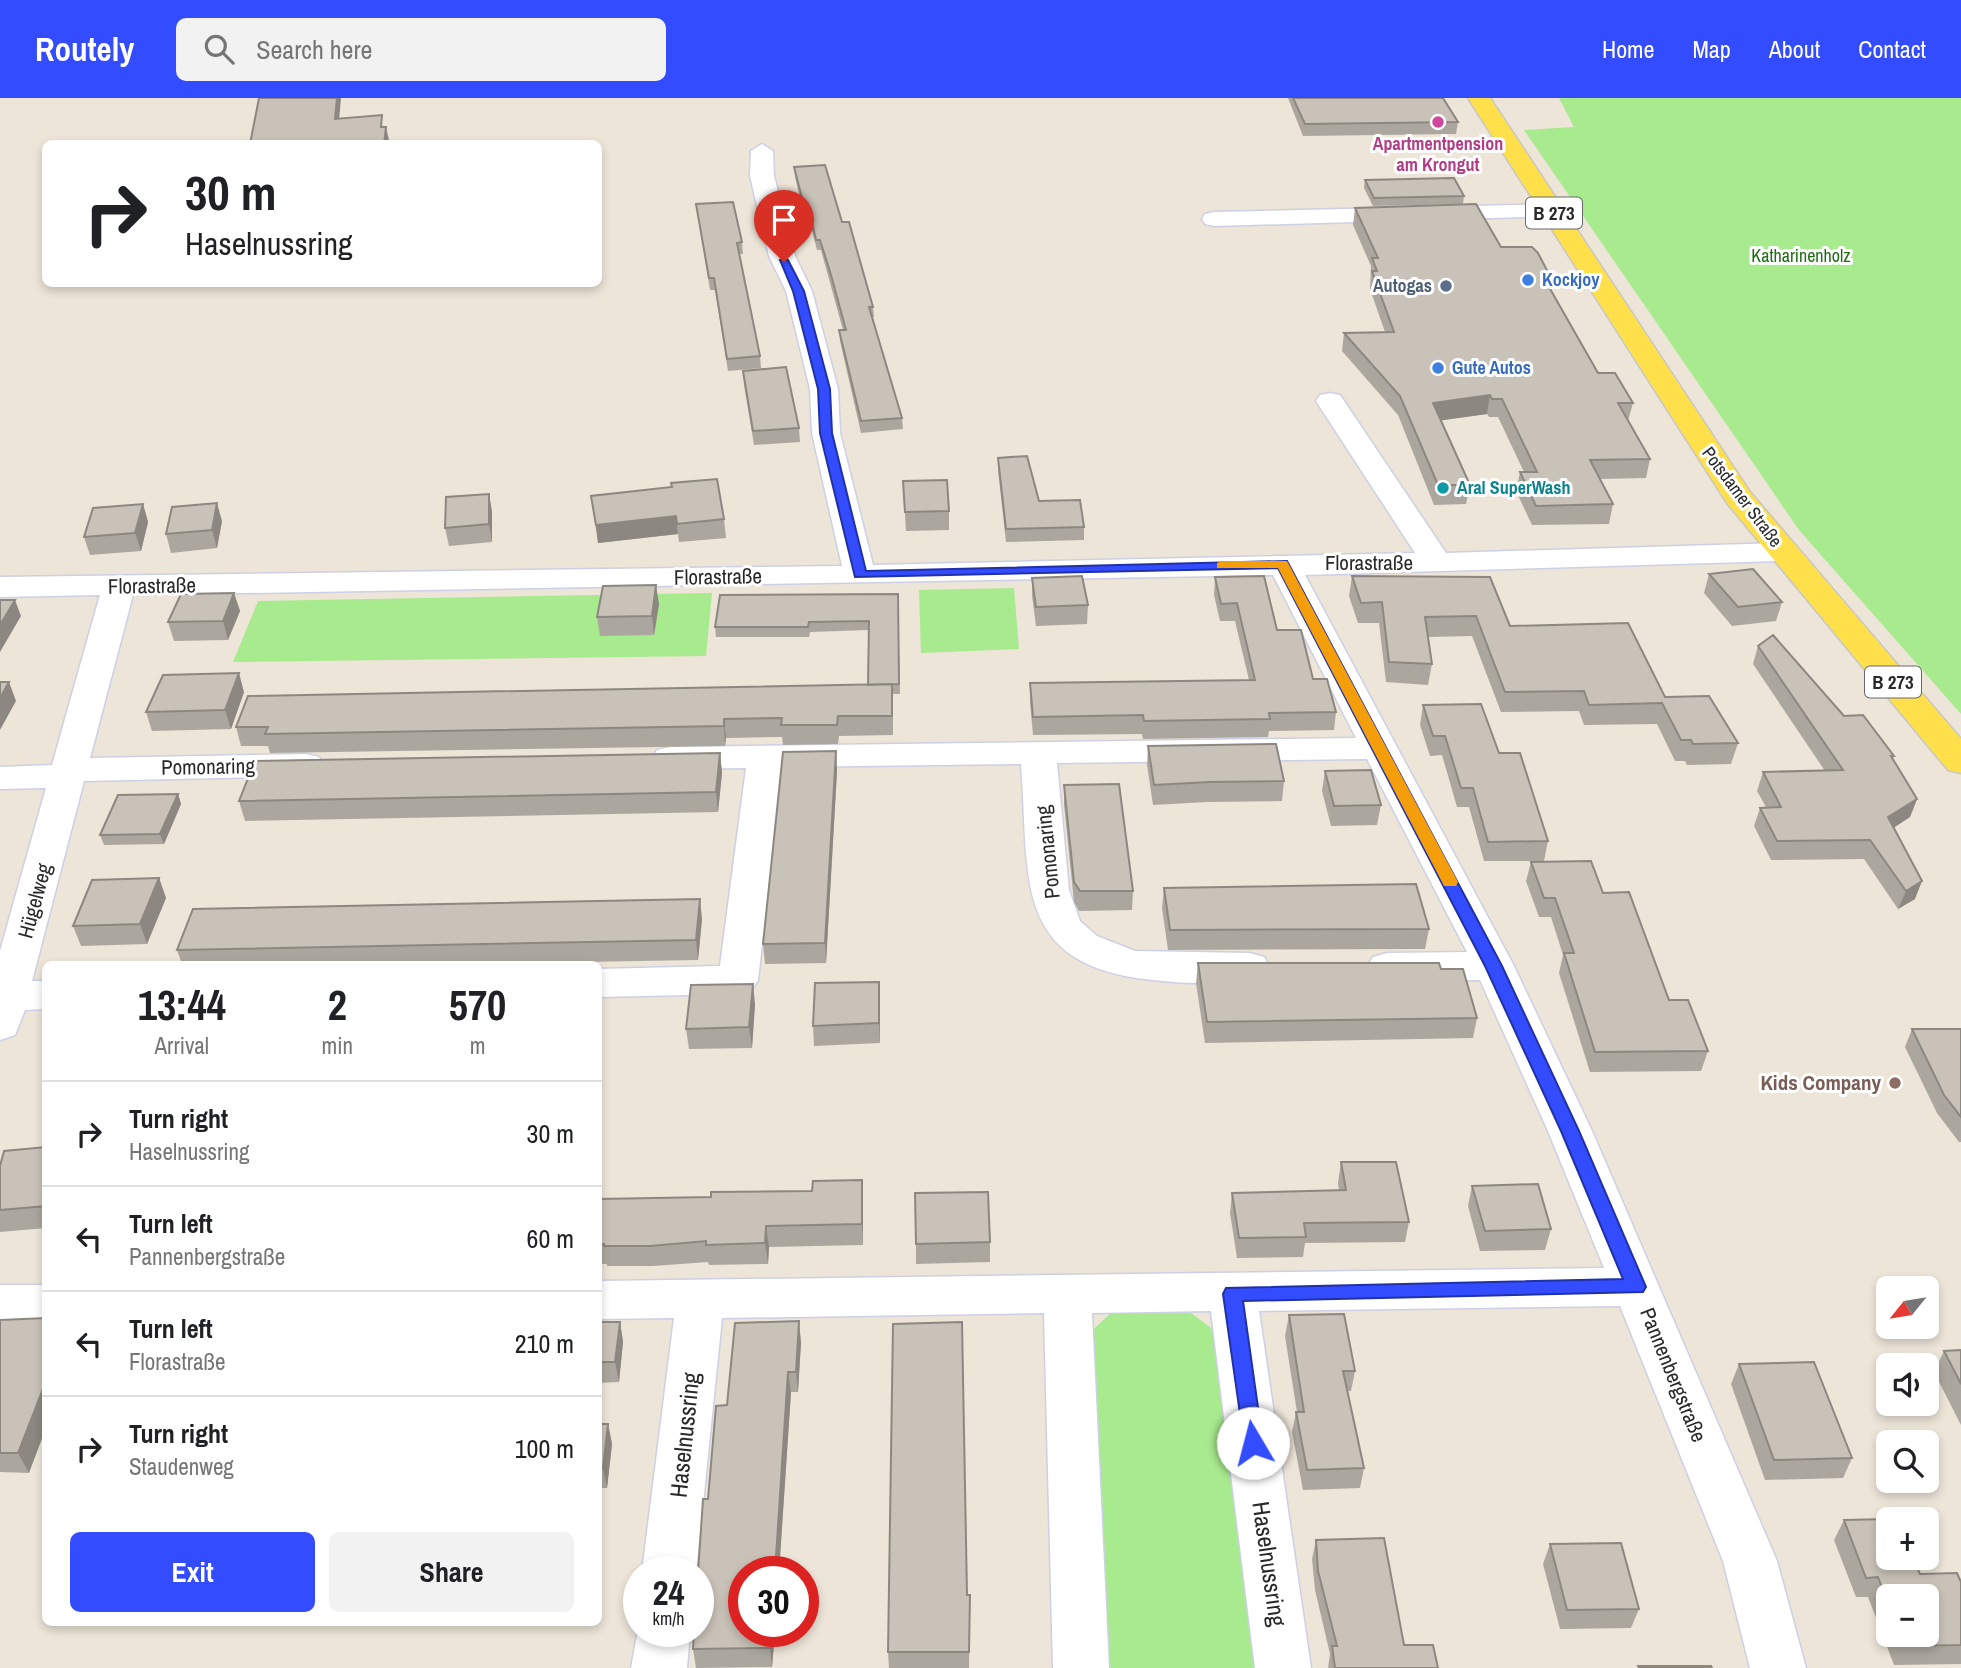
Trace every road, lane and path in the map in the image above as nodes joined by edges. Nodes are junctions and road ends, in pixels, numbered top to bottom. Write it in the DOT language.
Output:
graph roads {
  1 [pos="1479,98"];
  2 [pos="762,151"];
  3 [pos="1553,211"];
  4 [pos="1214,219"];
  5 [pos="1330,401"];
  6 [pos="1782,552"];
  7 [pos="1437,563"];
  8 [pos="1283,564"];
  9 [pos="860,575"];
  10 [pos="119,586"];
  11 [pos="0,587"];
  12 [pos="1380,748"];
  13 [pos="1038,752"];
  14 [pos="765,757"];
  15 [pos="640,759"];
  16 [pos="1961,762"];
  17 [pos="334,765"];
  18 [pos="69,773"];
  19 [pos="0,778"];
  20 [pos="1494,966"];
  21 [pos="1287,967"];
  22 [pos="1356,967"];
  23 [pos="602,983"];
  24 [pos="18,1005"];
  25 [pos="1636,1287"];
  26 [pos="1233,1294"];
  27 [pos="1067,1295"];
  28 [pos="700,1299"];
  29 [pos="602,1300"];
  30 [pos="0,1304"];
  31 [pos="42,1304"];
  32 [pos="671,1556"];
  33 [pos="661,1647"];
  34 [pos="659,1668"];
  35 [pos="1081,1668"];
  36 [pos="1283,1668"];
  37 [pos="1778,1668"];
  1 -- 3 [label="main road, Potsdamer Straße / B 273"];
  2 -- 9 [label="street"];
  3 -- 4 [label="street"];
  3 -- 6 [label="main road, Potsdamer Straße / B 273"];
  5 -- 7 [label="street, Florastraße"];
  6 -- 7 [label="street, Florastraße"];
  6 -- 16 [label="main road, Potsdamer Straße / B 273"];
  7 -- 8 [label="street, Florastraße"];
  8 -- 9 [label="street, Florastraße"];
  8 -- 12 [label="street, Pannenbergstraße"];
  9 -- 10 [label="street, Florastraße"];
  10 -- 11 [label="street, Florastraße"];
  10 -- 18 [label="street, Hügelweg"];
  12 -- 13 [label="street"];
  12 -- 20 [label="street, Pannenbergstraße"];
  13 -- 14 [label="street"];
  13 -- 21 [label="street, Pomonaring"];
  14 -- 15 [label="street"];
  14 -- 23 [label="street"];
  17 -- 18 [label="street, Pomonaring"];
  18 -- 19 [label="street"];
  18 -- 24 [label="street, Hügelweg"];
  20 -- 22 [label="street"];
  20 -- 25 [label="street, Pannenbergstraße"];
  25 -- 26 [label="street"];
  25 -- 37 [label="street, Pannenbergstraße"];
  26 -- 27 [label="street"];
  26 -- 36 [label="street, Haselnussring"];
  27 -- 28 [label="street"];
  27 -- 35 [label="street"];
  28 -- 29 [label="street"];
  28 -- 32 [label="street, Haselnussring"];
  30 -- 31 [label="street"];
  33 -- 34 [label="street"];
}
